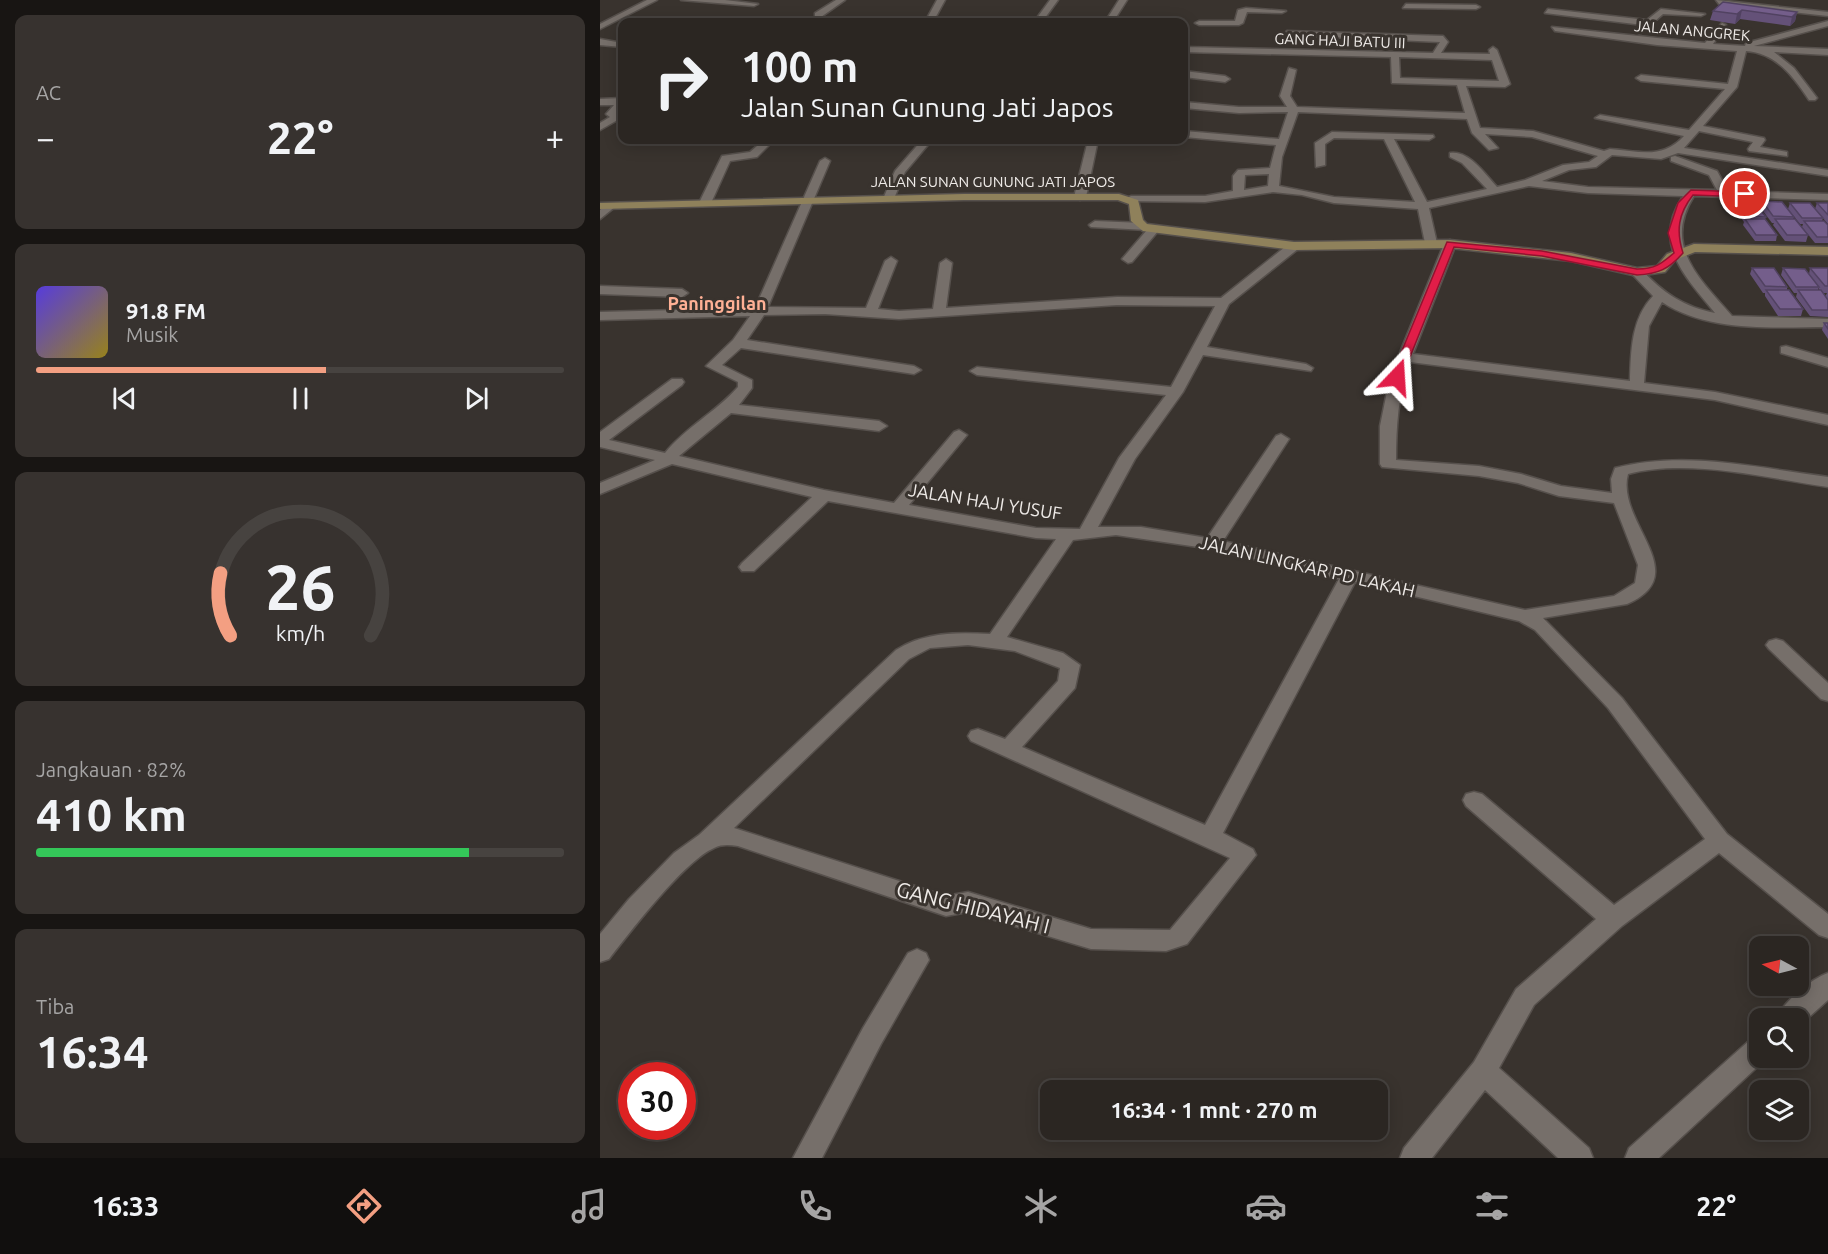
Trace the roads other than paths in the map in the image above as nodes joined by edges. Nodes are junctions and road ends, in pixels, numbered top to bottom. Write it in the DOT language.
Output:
graph roads {
  1 [pos="653,0"];
  2 [pos="675,0"];
  3 [pos="684,0"];
  4 [pos="841,0"];
  5 [pos="941,0"];
  6 [pos="1054,0"];
  7 [pos="1123,0"];
  8 [pos="1281,0"];
  9 [pos="1719,2"];
  10 [pos="1407,3"];
  11 [pos="754,4"];
  12 [pos="1476,6"];
  13 [pos="1282,11"];
  14 [pos="1548,11"];
  15 [pos="1414,13"];
  16 [pos="1701,14"];
  17 [pos="1828,14"];
  18 [pos="818,15"];
  19 [pos="931,18"];
  20 [pos="1041,18"];
  21 [pos="1112,18"];
  22 [pos="600,22"];
  23 [pos="610,22"];
  24 [pos="618,22"];
  25 [pos="1199,22"];
  26 [pos="1828,22"];
  27 [pos="1648,23"];
  28 [pos="1722,25"];
  29 [pos="600,27"];
  30 [pos="1555,29"];
  31 [pos="1287,33"];
  32 [pos="1632,40"];
  33 [pos="600,42"];
  34 [pos="618,44"];
  35 [pos="1707,45"];
  36 [pos="1188,49"];
  37 [pos="1742,49"];
  38 [pos="1761,50"];
  39 [pos="1280,52"];
  40 [pos="1828,52"];
  41 [pos="1395,56"];
  42 [pos="1434,57"];
  43 [pos="1292,70"];
  44 [pos="1188,74"];
  45 [pos="1641,78"];
  46 [pos="1225,79"];
  47 [pos="1461,84"];
  48 [pos="1732,87"];
  49 [pos="1812,98"];
  50 [pos="600,102"];
  51 [pos="618,102"];
  52 [pos="1188,105"];
  53 [pos="618,106"];
  54 [pos="1294,110"];
  55 [pos="618,116"];
  56 [pos="1473,116"];
  57 [pos="618,117"];
  58 [pos="1600,118"];
  59 [pos="600,128"];
  60 [pos="1476,131"];
  61 [pos="1694,131"];
  62 [pos="1188,134"];
  63 [pos="1386,135"];
  64 [pos="1429,137"];
  65 [pos="1281,142"];
  66 [pos="765,144"];
  67 [pos="924,144"];
  68 [pos="1092,144"];
  69 [pos="1493,148"];
  70 [pos="1672,153"];
  71 [pos="1455,155"];
  72 [pos="1606,155"];
  73 [pos="825,161"];
  74 [pos="1828,162"];
  75 [pos="1320,165"];
  76 [pos="1276,171"];
  77 [pos="1828,173"];
  78 [pos="1528,183"];
  79 [pos="1273,189"];
  80 [pos="1493,189"];
  81 [pos="1691,193"];
  82 [pos="1239,194"];
  83 [pos="1724,194"];
  84 [pos="1080,197"];
  85 [pos="1828,197"];
  86 [pos="889,199"];
  87 [pos="1131,199"];
  88 [pos="807,200"];
  89 [pos="705,203"];
  90 [pos="605,206"];
  91 [pos="1423,206"];
  92 [pos="600,216"];
  93 [pos="1095,225"];
  94 [pos="1148,228"];
  95 [pos="1431,243"];
  96 [pos="1450,244"];
  97 [pos="1294,246"];
  98 [pos="1828,251"];
  99 [pos="1679,253"];
  100 [pos="1784,255"];
  101 [pos="1128,259"];
  102 [pos="891,261"];
  103 [pos="1828,262"];
  104 [pos="946,263"];
  105 [pos="1637,272"];
  106 [pos="600,290"];
  107 [pos="682,293"];
  108 [pos="1660,297"];
  109 [pos="1224,302"];
  110 [pos="760,311"];
  111 [pos="871,311"];
  112 [pos="939,313"];
  113 [pos="600,316"];
  114 [pos="1727,319"];
  115 [pos="1828,323"];
  116 [pos="738,343"];
  117 [pos="1200,350"];
  118 [pos="1786,350"];
  119 [pos="1404,357"];
  120 [pos="1828,363"];
  121 [pos="1306,369"];
  122 [pos="914,370"];
  123 [pos="977,370"];
  124 [pos="677,382"];
  125 [pos="1637,386"];
  126 [pos="1176,392"];
  127 [pos="728,408"];
  128 [pos="1828,420"];
  129 [pos="879,426"];
  130 [pos="959,435"];
  131 [pos="1281,439"];
  132 [pos="600,441"];
  133 [pos="668,460"];
  134 [pos="1828,482"];
  135 [pos="600,489"];
  136 [pos="824,495"];
  137 [pos="1621,499"];
  138 [pos="899,507"];
  139 [pos="1077,534"];
  140 [pos="1212,544"];
  141 [pos="748,567"];
  142 [pos="1349,576"];
  143 [pos="1534,621"];
  144 [pos="995,641"];
  145 [pos="1776,645"];
  146 [pos="1828,694"];
  147 [pos="978,736"];
  148 [pos="1008,749"];
  149 [pos="1474,800"];
  150 [pos="1210,837"];
  151 [pos="706,841"];
  152 [pos="1710,848"];
  153 [pos="1613,919"];
  154 [pos="1828,928"];
  155 [pos="601,952"];
  156 [pos="917,960"];
  157 [pos="1828,984"];
  158 [pos="1801,1008"];
  159 [pos="1749,1057"];
  160 [pos="1483,1071"];
  161 [pos="807,1158"];
  162 [pos="1413,1158"];
  163 [pos="1579,1158"];
  164 [pos="1639,1158"];
  1 -- 23 [label="street"];
  2 -- 3 [label="street"];
  3 -- 11 [label="street"];
  4 -- 18 [label="street"];
  5 -- 19 [label="street"];
  6 -- 20 [label="street"];
  7 -- 21 [label="street"];
  8 -- 13 [label="street"];
  9 -- 17 [label="street"];
  10 -- 12 [label="street"];
  10 -- 15 [label="street"];
  13 -- 25 [label="street"];
  13 -- 31 [label="street"];
  14 -- 27 [label="street"];
  16 -- 27 [label="street"];
  22 -- 23 [label="street"];
  23 -- 24 [label="street"];
  23 -- 29 [label="street"];
  26 -- 37 [label="street"];
  27 -- 32 [label="street"];
  28 -- 35 [label="street"];
  30 -- 32 [label="street, JALAN ANGGREK"];
  31 -- 39 [label="street"];
  31 -- 42 [label="street"];
  32 -- 35 [label="street, JALAN ANGGREK"];
  33 -- 34 [label="street"];
  35 -- 37 [label="street, JALAN ANGGREK"];
  36 -- 39 [label="street, GANG HAJI BATU III"];
  37 -- 38 [label="street, JALAN ANGGREK"];
  37 -- 48 [label="street"];
  38 -- 40 [label="street, JALAN ANGGREK"];
  38 -- 49 [label="street"];
  39 -- 41 [label="street, GANG HAJI BATU III"];
  41 -- 42 [label="street, GANG HAJI BATU III"];
  41 -- 47 [label="street"];
  42 -- 47 [label="street, GANG HAJI BATU III"];
  43 -- 54 [label="street"];
  44 -- 46 [label="street"];
  45 -- 48 [label="street"];
  47 -- 56 [label="street"];
  48 -- 61 [label="street"];
  50 -- 51 [label="street"];
  52 -- 54 [label="street"];
  53 -- 55 [label="street"];
  54 -- 56 [label="street"];
  54 -- 65 [label="street"];
  56 -- 60 [label="street"];
  57 -- 59 [label="street"];
  58 -- 61 [label="street"];
  60 -- 69 [label="street"];
  60 -- 72 [label="street"];
  61 -- 70 [label="street"];
  61 -- 74 [label="street"];
  62 -- 65 [label="street"];
  63 -- 64 [label="street"];
  63 -- 75 [label="street"];
  63 -- 91 [label="street"];
  65 -- 76 [label="street"];
  66 -- 89 [label="street"];
  67 -- 86 [label="street"];
  68 -- 84 [label="street"];
  70 -- 72 [label="street"];
  70 -- 77 [label="street"];
  70 -- 83 [label="street"];
  71 -- 80 [label="street"];
  72 -- 78 [label="street"];
  73 -- 88 [label="street"];
  76 -- 79 [label="street"];
  76 -- 82 [label="street"];
  78 -- 80 [label="street"];
  78 -- 81 [label="street"];
  79 -- 82 [label="street"];
  79 -- 91 [label="street"];
  80 -- 91 [label="street"];
  81 -- 83 [label="street"];
  81 -- 99 [label="street"];
  82 -- 87 [label="street"];
  83 -- 85 [label="street"];
  84 -- 86 [label="street, JALAN SUNAN GUNUNG JATI JAPOS"];
  84 -- 87 [label="street, JALAN SUNAN GUNUNG JATI JAPOS"];
  86 -- 88 [label="street, JALAN SUNAN GUNUNG JATI JAPOS"];
  87 -- 94 [label="street, JALAN SUNAN GUNUNG JATI JAPOS"];
  88 -- 89 [label="street, JALAN SUNAN GUNUNG JATI JAPOS"];
  88 -- 110 [label="street"];
  89 -- 90 [label="street, JALAN SUNAN GUNUNG JATI JAPOS"];
  90 -- 92 [label="street"];
  91 -- 95 [label="street"];
  93 -- 94 [label="street"];
  94 -- 97 [label="street"];
  94 -- 101 [label="street"];
  95 -- 96 [label="street"];
  95 -- 97 [label="street"];
  96 -- 105 [label="street"];
  96 -- 119 [label="street"];
  97 -- 109 [label="street"];
  98 -- 100 [label="street"];
  99 -- 100 [label="street"];
  99 -- 105 [label="street"];
  99 -- 114 [label="street"];
  100 -- 103 [label="street"];
  102 -- 111 [label="street"];
  104 -- 112 [label="street"];
  105 -- 108 [label="street"];
  106 -- 107 [label="street"];
  108 -- 114 [label="street"];
  108 -- 125 [label="street"];
  109 -- 112 [label="street"];
  109 -- 117 [label="street"];
  110 -- 111 [label="street"];
  110 -- 113 [label="street"];
  110 -- 116 [label="street"];
  111 -- 112 [label="street"];
  114 -- 115 [label="street"];
  116 -- 122 [label="street"];
  116 -- 127 [label="street"];
  117 -- 121 [label="street"];
  117 -- 126 [label="street"];
  118 -- 120 [label="street"];
  119 -- 125 [label="street"];
  119 -- 137 [label="street"];
  123 -- 126 [label="street"];
  124 -- 132 [label="street"];
  125 -- 128 [label="street"];
  126 -- 139 [label="street"];
  127 -- 129 [label="street"];
  127 -- 133 [label="street"];
  130 -- 138 [label="street"];
  131 -- 140 [label="street"];
  132 -- 133 [label="street, JALAN HAJI YUSUF"];
  133 -- 135 [label="street"];
  133 -- 136 [label="street, JALAN HAJI YUSUF"];
  134 -- 137 [label="street"];
  136 -- 138 [label="street, JALAN HAJI YUSUF"];
  136 -- 141 [label="street"];
  137 -- 143 [label="street"];
  138 -- 139 [label="street, JALAN HAJI YUSUF"];
  139 -- 140 [label="street, JALAN LINGKAR PD LAKAH"];
  139 -- 144 [label="street"];
  140 -- 142 [label="street, JALAN LINGKAR PD LAKAH"];
  142 -- 143 [label="street, JALAN LINGKAR PD LAKAH"];
  142 -- 150 [label="street"];
  143 -- 152 [label="street"];
  144 -- 148 [label="street"];
  144 -- 151 [label="street"];
  145 -- 146 [label="street"];
  147 -- 148 [label="street"];
  148 -- 150 [label="street"];
  149 -- 153 [label="street"];
  150 -- 151 [label="street, GANG HIDAYAH I"];
  151 -- 155 [label="street, GANG HIDAYAH I"];
  152 -- 153 [label="street"];
  152 -- 154 [label="street"];
  153 -- 160 [label="street"];
  156 -- 161 [label="street"];
  157 -- 158 [label="street"];
  159 -- 164 [label="street"];
  160 -- 162 [label="street"];
  160 -- 163 [label="street"];
}
